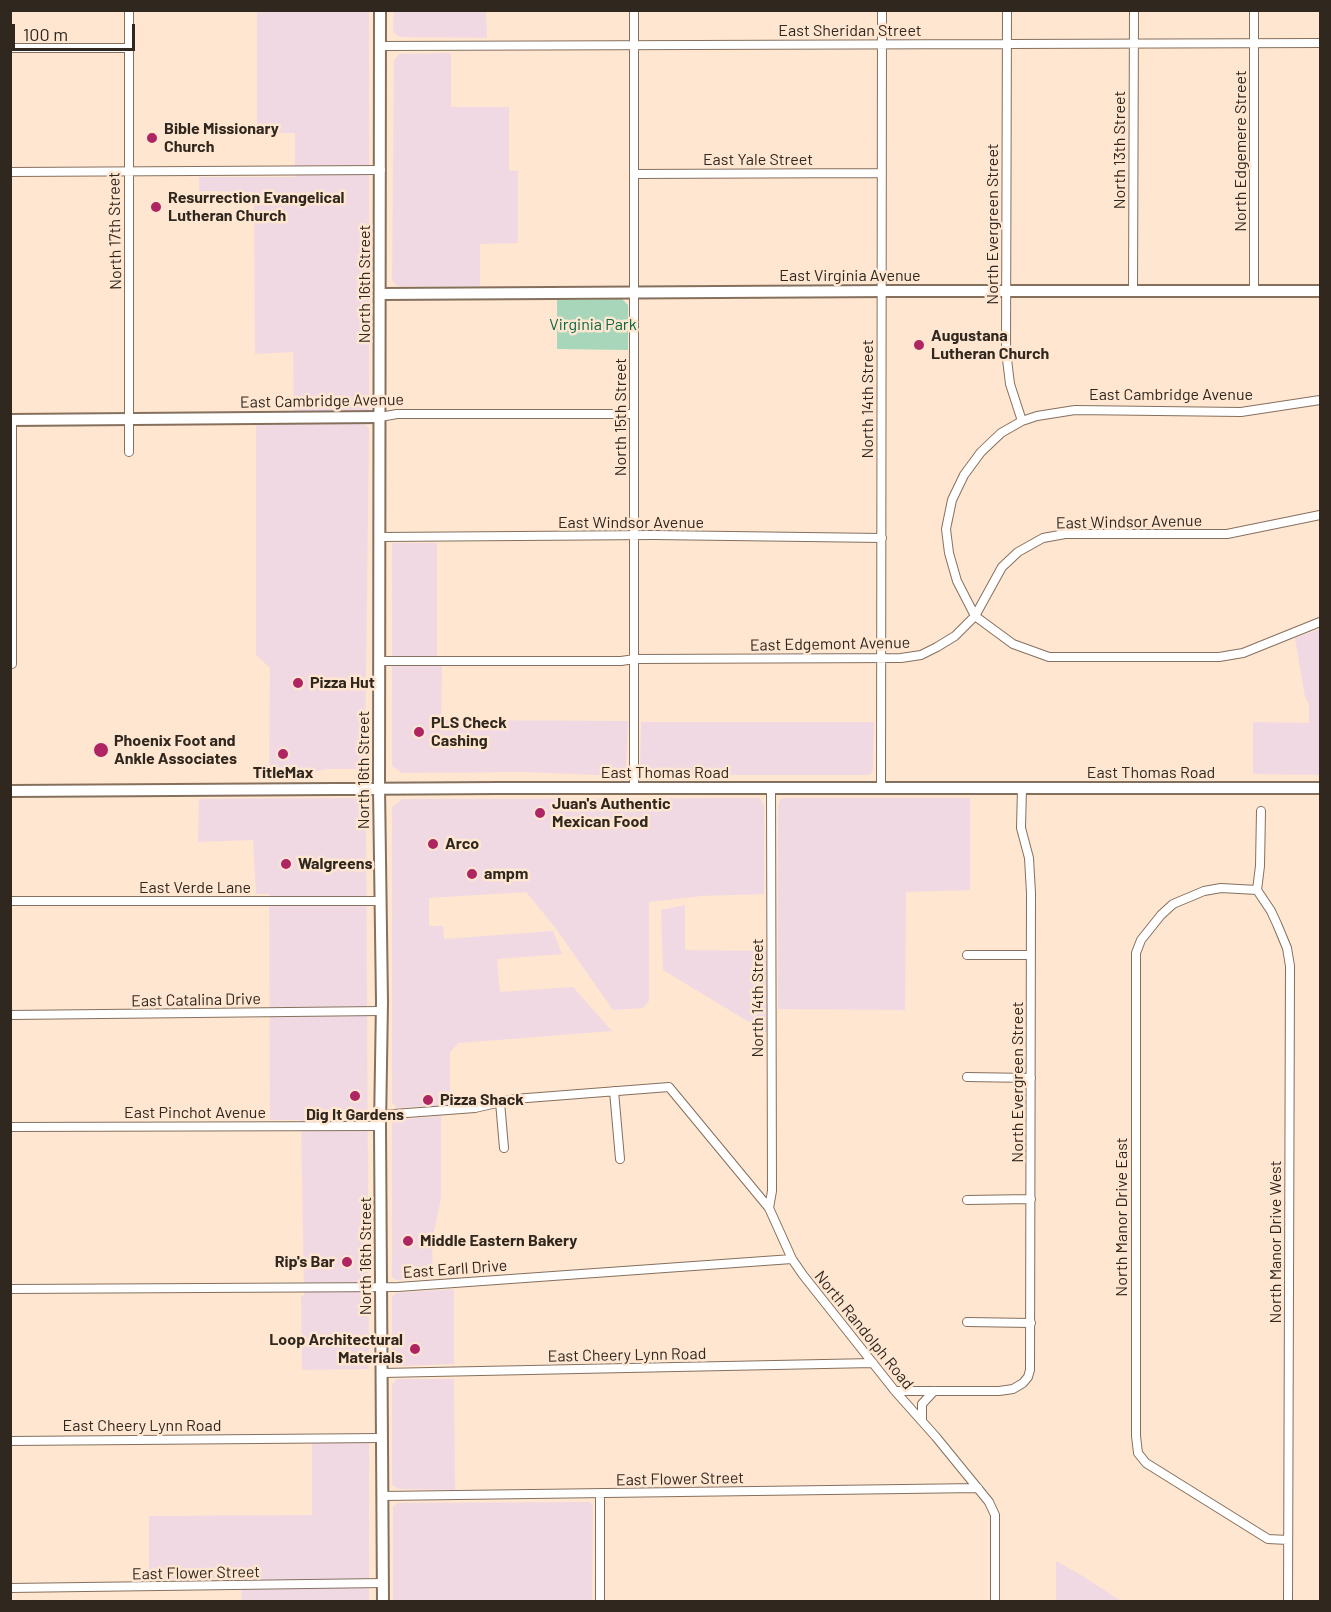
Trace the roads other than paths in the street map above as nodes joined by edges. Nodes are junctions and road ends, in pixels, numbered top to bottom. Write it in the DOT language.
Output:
graph roads {
  1 [pos="129,10"];
  2 [pos="380,10"];
  3 [pos="634,10"];
  4 [pos="882,10"];
  5 [pos="1007,10"];
  6 [pos="1134,10"];
  7 [pos="1254,10"];
  8 [pos="1254,43"];
  9 [pos="1320,43"];
  10 [pos="1007,44"];
  11 [pos="1134,44"];
  12 [pos="634,45"];
  13 [pos="882,45"];
  14 [pos="380,46"];
  15 [pos="10,48"];
  16 [pos="129,48"];
  17 [pos="381,170"];
  18 [pos="128,171"];
  19 [pos="10,172"];
  20 [pos="882,173"];
  21 [pos="634,174"];
  22 [pos="882,291"];
  23 [pos="1007,291"];
  24 [pos="1133,291"];
  25 [pos="1254,291"];
  26 [pos="1320,291"];
  27 [pos="634,292"];
  28 [pos="380,294"];
  29 [pos="1320,400"];
  30 [pos="634,414"];
  31 [pos="380,417"];
  32 [pos="129,418"];
  33 [pos="11,420"];
  34 [pos="1022,421"];
  35 [pos="129,452"];
  36 [pos="1320,515"];
  37 [pos="12,531"];
  38 [pos="634,536"];
  39 [pos="381,537"];
  40 [pos="882,538"];
  41 [pos="975,616"];
  42 [pos="1320,622"];
  43 [pos="635,659"];
  44 [pos="881,659"];
  45 [pos="380,661"];
  46 [pos="12,664"];
  47 [pos="379,788"];
  48 [pos="634,788"];
  49 [pos="771,788"];
  50 [pos="881,788"];
  51 [pos="1022,788"];
  52 [pos="1320,788"];
  53 [pos="10,790"];
  54 [pos="1261,811"];
  55 [pos="1257,890"];
  56 [pos="380,901"];
  57 [pos="10,902"];
  58 [pos="967,955"];
  59 [pos="1031,955"];
  60 [pos="382,1011"];
  61 [pos="10,1016"];
  62 [pos="967,1077"];
  63 [pos="1031,1078"];
  64 [pos="669,1088"];
  65 [pos="614,1091"];
  66 [pos="500,1102"];
  67 [pos="380,1120"];
  68 [pos="10,1127"];
  69 [pos="504,1148"];
  70 [pos="620,1159"];
  71 [pos="1031,1199"];
  72 [pos="967,1200"];
  73 [pos="769,1208"];
  74 [pos="792,1259"];
  75 [pos="382,1287"];
  76 [pos="10,1289"];
  77 [pos="967,1322"];
  78 [pos="1031,1323"];
  79 [pos="873,1363"];
  80 [pos="382,1372"];
  81 [pos="895,1391"];
  82 [pos="934,1391"];
  83 [pos="923,1423"];
  84 [pos="382,1438"];
  85 [pos="10,1441"];
  86 [pos="978,1488"];
  87 [pos="600,1494"];
  88 [pos="382,1497"];
  89 [pos="1288,1540"];
  90 [pos="383,1583"];
  91 [pos="10,1588"];
  92 [pos="383,1602"];
  93 [pos="600,1602"];
  94 [pos="995,1602"];
  95 [pos="1288,1602"];
  1 -- 16 [label="street, North 17th Street"];
  2 -- 14 [label="main road, North 16th Street"];
  3 -- 12 [label="street, North 15th Street"];
  4 -- 13 [label="street, North 14th Street"];
  5 -- 10 [label="street, North Evergreen Street"];
  6 -- 11 [label="street, North 13th Street"];
  7 -- 8 [label="street, North Edgemere Street"];
  8 -- 9 [label="street, East Sheridan Street"];
  8 -- 11 [label="street, East Sheridan Street"];
  8 -- 25 [label="street, North Edgemere Street"];
  10 -- 11 [label="street, East Sheridan Street"];
  10 -- 13 [label="street, East Sheridan Street"];
  10 -- 23 [label="street, North Evergreen Street"];
  11 -- 24 [label="street, North 13th Street"];
  12 -- 13 [label="street, East Sheridan Street"];
  12 -- 14 [label="street, East Sheridan Street"];
  12 -- 21 [label="street, North 15th Street"];
  13 -- 20 [label="street, North 14th Street"];
  14 -- 17 [label="main road, North 16th Street"];
  15 -- 16 [label="street"];
  16 -- 18 [label="street, North 17th Street"];
  17 -- 18 [label="street"];
  17 -- 28 [label="main road, North 16th Street"];
  18 -- 19 [label="street"];
  18 -- 32 [label="street, North 17th Street"];
  20 -- 21 [label="street, East Yale Street"];
  20 -- 22 [label="street, North 14th Street"];
  21 -- 27 [label="street, North 15th Street"];
  22 -- 23 [label="main road, East Virginia Avenue"];
  22 -- 27 [label="main road, East Virginia Avenue"];
  22 -- 40 [label="street, North 14th Street"];
  23 -- 24 [label="main road, East Virginia Avenue"];
  23 -- 34 [label="street, North Evergreen Street"];
  24 -- 25 [label="main road, East Virginia Avenue"];
  25 -- 26 [label="main road, East Virginia Avenue"];
  27 -- 28 [label="main road, East Virginia Avenue"];
  27 -- 30 [label="street, North 15th Street"];
  28 -- 31 [label="main road, North 16th Street"];
  29 -- 34 [label="street, East Cambridge Avenue"];
  30 -- 31 [label="street, East Cambridge Avenue"];
  30 -- 38 [label="street, North 15th Street"];
  31 -- 32 [label="main road, East Cambridge Avenue"];
  31 -- 39 [label="main road, North 16th Street"];
  32 -- 33 [label="main road, East Cambridge Avenue"];
  32 -- 35 [label="street, North 17th Street"];
  33 -- 37 [label="street"];
  34 -- 41 [label="street"];
  36 -- 41 [label="street, East Windsor Avenue"];
  37 -- 46 [label="street"];
  38 -- 39 [label="street, East Windsor Avenue"];
  38 -- 40 [label="street, East Windsor Avenue"];
  38 -- 43 [label="street, North 15th Street"];
  39 -- 45 [label="main road, North 16th Street"];
  40 -- 44 [label="street, North 14th Street"];
  41 -- 42 [label="street"];
  41 -- 44 [label="street, East Edgemont Avenue"];
  43 -- 44 [label="street, East Edgemont Avenue"];
  43 -- 45 [label="street, East Edgemont Avenue"];
  43 -- 48 [label="street, North 15th Street"];
  44 -- 50 [label="street, North 14th Street"];
  45 -- 47 [label="main road, North 16th Street"];
  47 -- 48 [label="main road, East Thomas Road"];
  47 -- 53 [label="main road, East Thomas Road"];
  47 -- 56 [label="main road, North 16th Street"];
  48 -- 49 [label="main road, East Thomas Road"];
  49 -- 50 [label="main road, East Thomas Road"];
  49 -- 73 [label="street, North 14th Street"];
  50 -- 51 [label="main road, East Thomas Road"];
  51 -- 52 [label="main road, East Thomas Road"];
  51 -- 59 [label="street, North Evergreen Street"];
  54 -- 55 [label="street"];
  55 -- 89 [label="street, North Manor Drive West"];
  55 -- 89 [label="street, North Manor Drive East"];
  56 -- 57 [label="street, East Verde Lane"];
  56 -- 60 [label="main road, North 16th Street"];
  58 -- 59 [label="street"];
  59 -- 63 [label="street, North Evergreen Street"];
  60 -- 61 [label="street, East Catalina Drive"];
  60 -- 67 [label="main road, North 16th Street"];
  62 -- 63 [label="street"];
  63 -- 71 [label="street, North Evergreen Street"];
  64 -- 65 [label="street, East Pinchot Avenue"];
  64 -- 73 [label="street, North Randolph Road"];
  65 -- 66 [label="street, East Pinchot Avenue"];
  65 -- 70 [label="street"];
  66 -- 67 [label="street, East Pinchot Avenue"];
  66 -- 69 [label="street"];
  67 -- 68 [label="street, East Pinchot Avenue"];
  67 -- 75 [label="main road, North 16th Street"];
  71 -- 72 [label="street"];
  71 -- 78 [label="street, North Evergreen Street"];
  73 -- 74 [label="street, North Randolph Road"];
  74 -- 75 [label="street, East Earll Drive"];
  74 -- 79 [label="street, North Randolph Road"];
  75 -- 76 [label="street, East Earll Drive"];
  75 -- 80 [label="main road, North 16th Street"];
  77 -- 78 [label="street"];
  78 -- 82 [label="street, North Evergreen Street"];
  79 -- 80 [label="street, East Cheery Lynn Road"];
  79 -- 81 [label="street, North Randolph Road"];
  80 -- 84 [label="main road, North 16th Street"];
  81 -- 82 [label="street"];
  81 -- 83 [label="street, North Randolph Road"];
  82 -- 83 [label="street"];
  83 -- 86 [label="street, North Randolph Road"];
  84 -- 85 [label="street, East Cheery Lynn Road"];
  84 -- 88 [label="main road, North 16th Street"];
  86 -- 87 [label="street, East Flower Street"];
  86 -- 94 [label="street, North Randolph Road"];
  87 -- 88 [label="street, East Flower Street"];
  87 -- 93 [label="street"];
  88 -- 90 [label="main road, North 16th Street"];
  89 -- 95 [label="street, North Manor Drive West"];
  90 -- 91 [label="street, East Flower Street"];
  90 -- 92 [label="main road, North 16th Street"];
}
